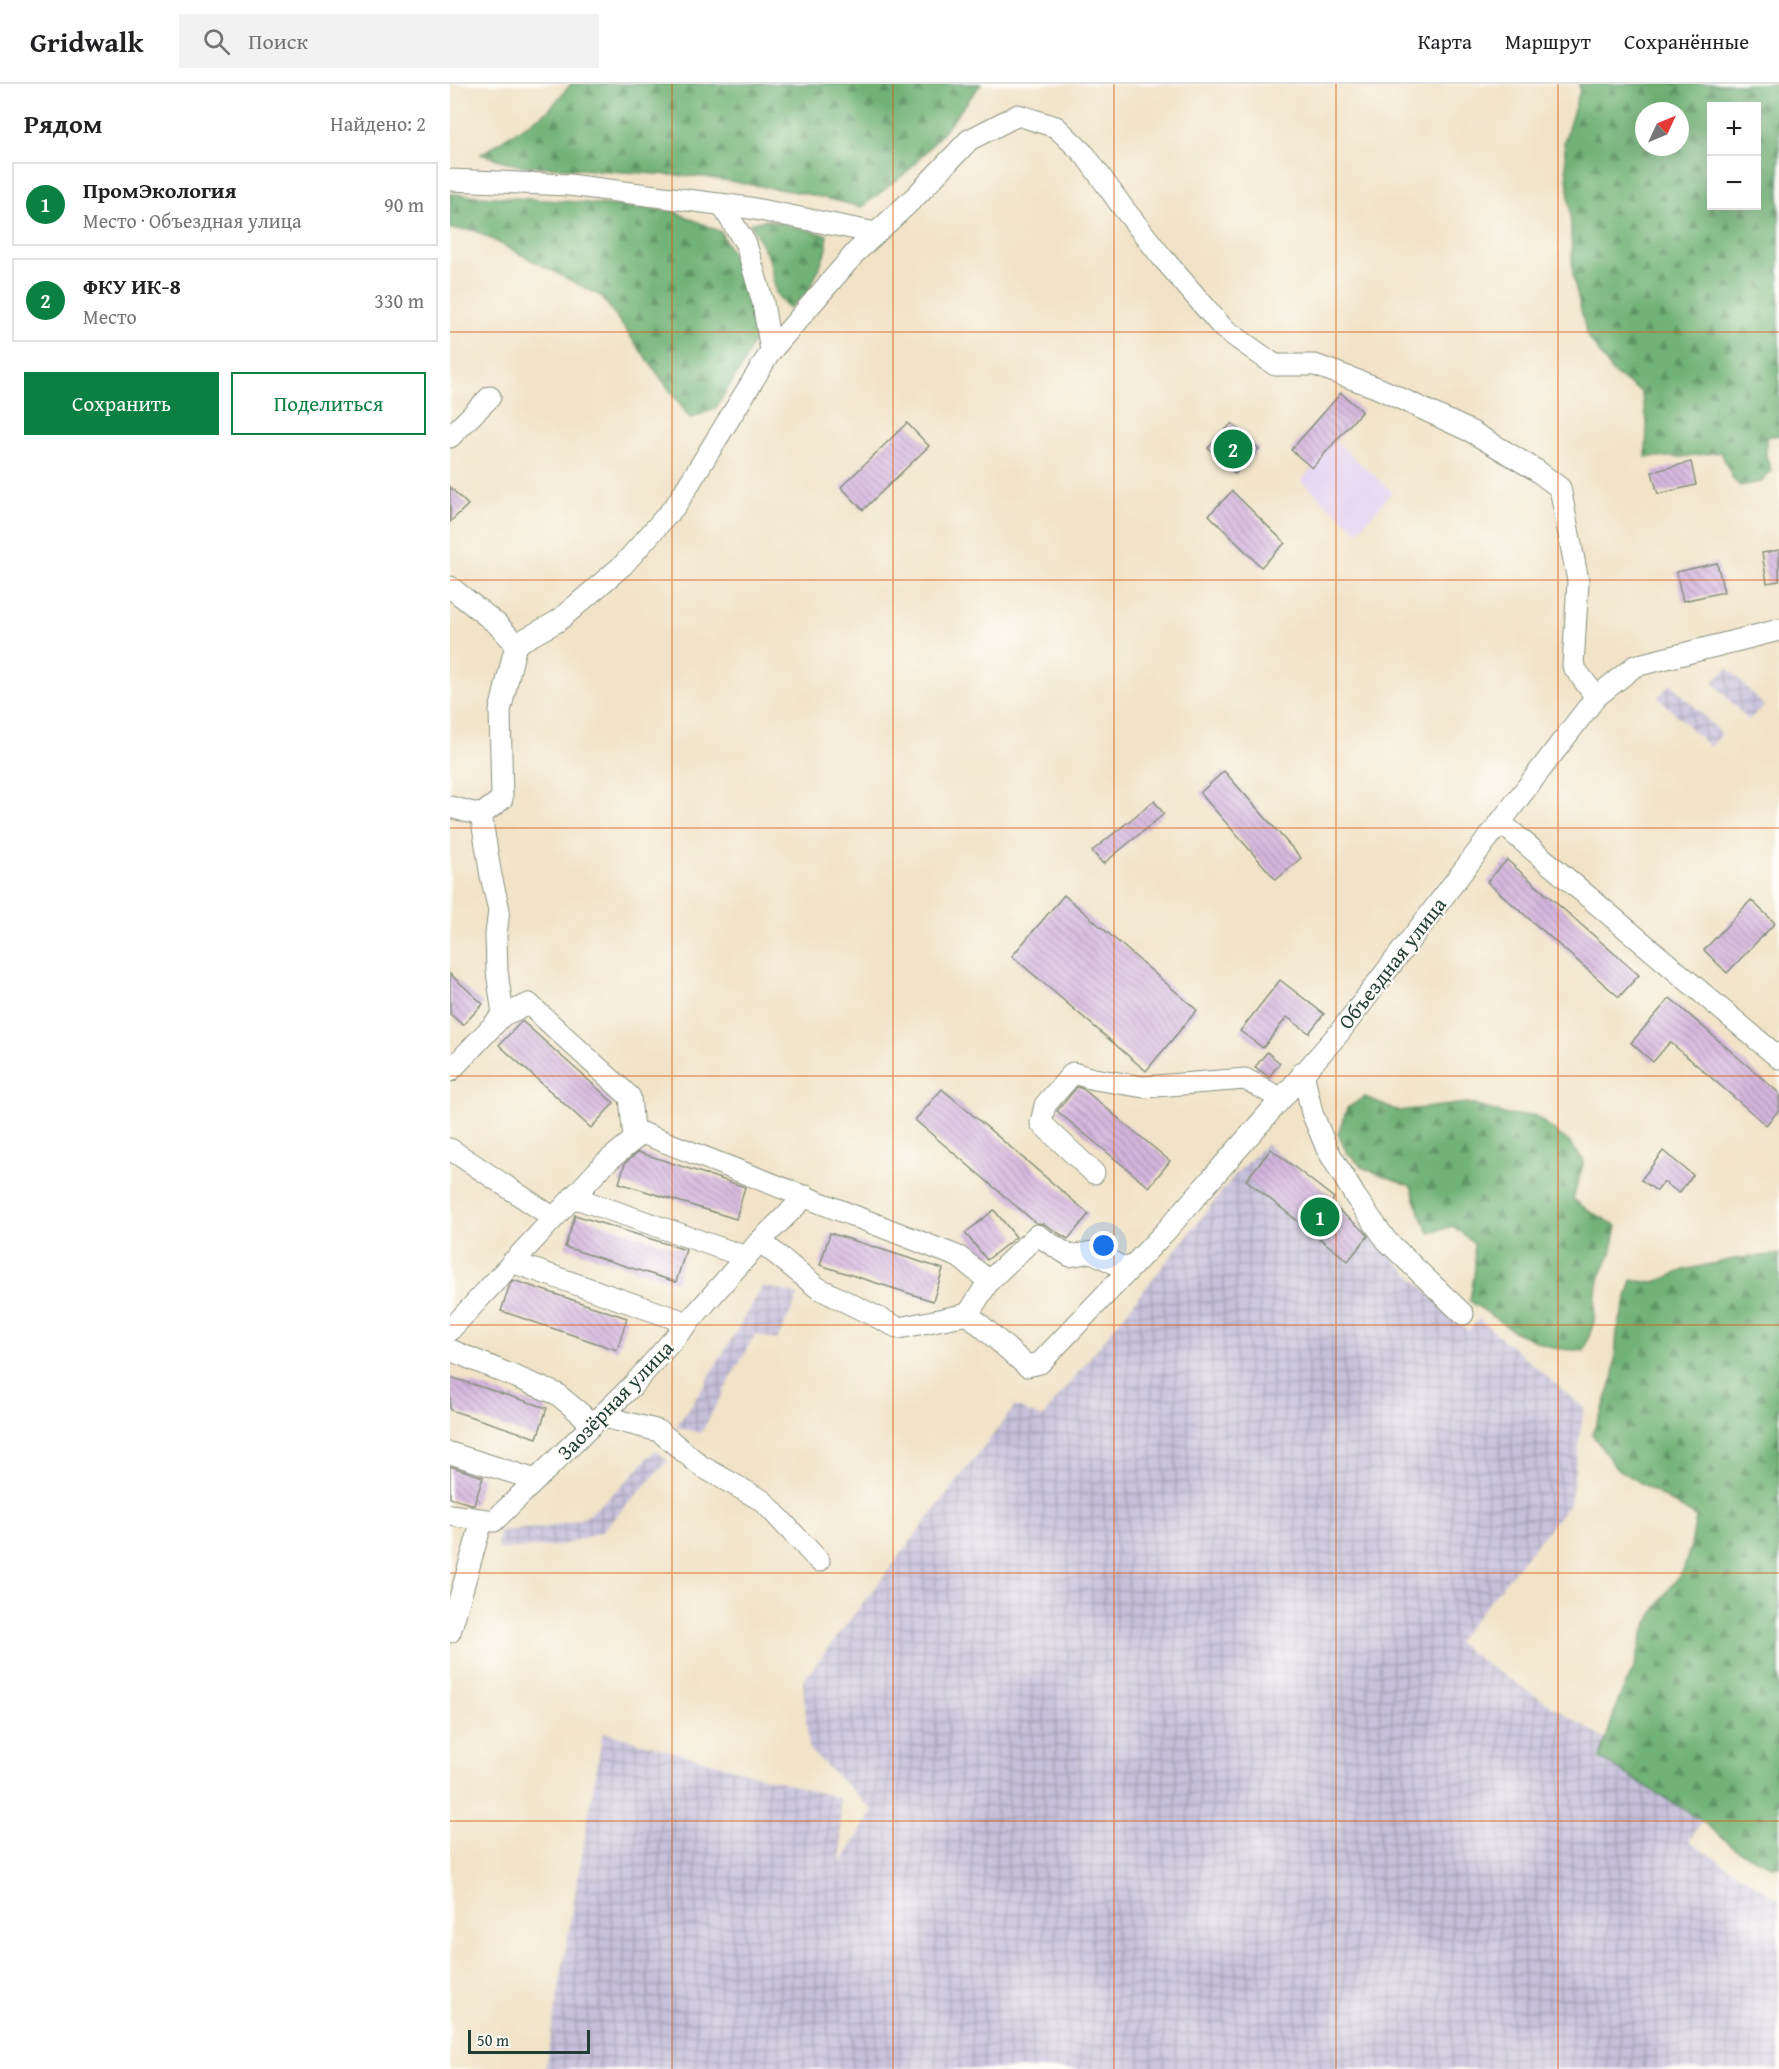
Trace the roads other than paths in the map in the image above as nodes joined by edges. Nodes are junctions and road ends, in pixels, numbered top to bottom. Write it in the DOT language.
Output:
graph roads {
  1 [pos="450,180"];
  2 [pos="721,204"];
  3 [pos="876,233"];
  4 [pos="771,351"];
  5 [pos="490,397"];
  6 [pos="450,436"];
  7 [pos="450,587"];
  8 [pos="1779,630"];
  9 [pos="516,644"];
  10 [pos="1596,697"];
  11 [pos="450,807"];
  12 [pos="482,815"];
  13 [pos="1500,822"];
  14 [pos="502,1015"];
  15 [pos="1779,1058"];
  16 [pos="450,1071"];
  17 [pos="1303,1072"];
  18 [pos="1280,1098"];
  19 [pos="634,1139"];
  20 [pos="450,1149"];
  21 [pos="1094,1173"];
  22 [pos="806,1196"];
  23 [pos="573,1197"];
  24 [pos="554,1218"];
  25 [pos="760,1241"];
  26 [pos="746,1257"];
  27 [pos="512,1262"];
  28 [pos="1128,1270"];
  29 [pos="989,1281"];
  30 [pos="968,1314"];
  31 [pos="1463,1314"];
  32 [pos="687,1323"];
  33 [pos="450,1330"];
  34 [pos="450,1350"];
  35 [pos="597,1421"];
  36 [pos="450,1452"];
  37 [pos="536,1480"];
  38 [pos="450,1515"];
  39 [pos="482,1521"];
  40 [pos="819,1562"];
  41 [pos="450,1632"];
  1 -- 2 [label="street"];
  2 -- 3 [label="street"];
  2 -- 4 [label="street"];
  3 -- 4 [label="street"];
  3 -- 10 [label="street"];
  4 -- 9 [label="street"];
  5 -- 6 [label="street"];
  7 -- 9 [label="street"];
  8 -- 10 [label="street, Объездная улица"];
  9 -- 12 [label="street"];
  10 -- 13 [label="street, Объездная улица"];
  11 -- 12 [label="street"];
  12 -- 14 [label="street"];
  13 -- 15 [label="street"];
  13 -- 17 [label="street, Объездная улица"];
  14 -- 16 [label="street"];
  14 -- 19 [label="street"];
  17 -- 18 [label="street, Объездная улица"];
  17 -- 31 [label="street"];
  18 -- 21 [label="street"];
  18 -- 28 [label="street, Объездная улица"];
  19 -- 22 [label="street"];
  19 -- 23 [label="street"];
  20 -- 24 [label="street"];
  22 -- 25 [label="street, Заозёрная улица"];
  22 -- 29 [label="street"];
  23 -- 24 [label="street"];
  23 -- 26 [label="street"];
  24 -- 27 [label="street"];
  25 -- 26 [label="street, Заозёрная улица"];
  25 -- 30 [label="street"];
  26 -- 32 [label="street, Заозёрная улица"];
  27 -- 32 [label="street"];
  27 -- 33 [label="street"];
  28 -- 29 [label="street"];
  28 -- 30 [label="street, Объездная улица"];
  29 -- 30 [label="street"];
  32 -- 35 [label="street, Заозёрная улица"];
  34 -- 35 [label="street"];
  35 -- 37 [label="street, Заозёрная улица"];
  35 -- 40 [label="street"];
  36 -- 37 [label="street"];
  37 -- 39 [label="street, Заозёрная улица"];
  38 -- 39 [label="street"];
  39 -- 41 [label="street"];
}
